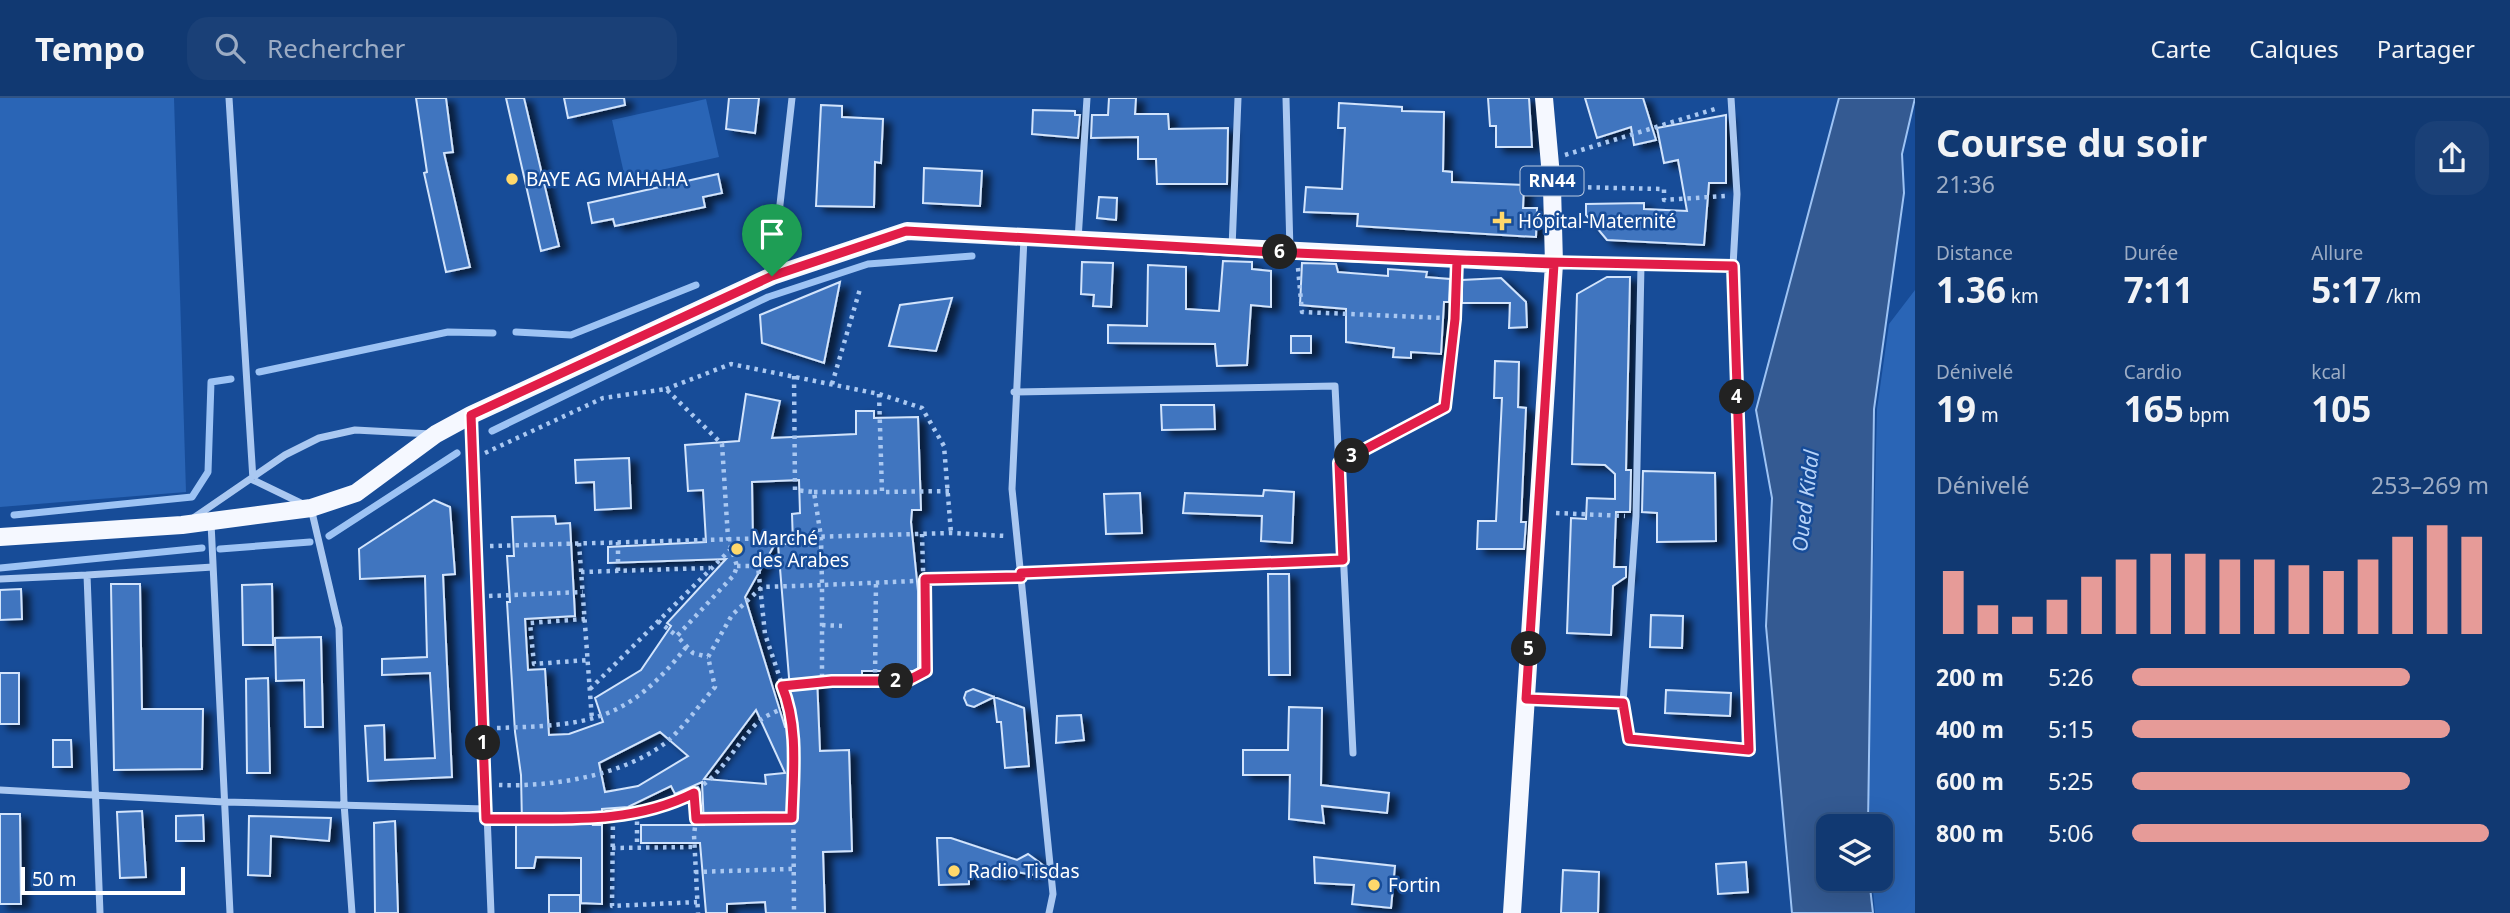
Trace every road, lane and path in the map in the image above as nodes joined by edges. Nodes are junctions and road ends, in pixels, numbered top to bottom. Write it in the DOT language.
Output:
graph roads {
  1 [pos="229,98"];
  2 [pos="792,98"];
  3 [pos="1087,98"];
  4 [pos="1238,98"];
  5 [pos="1286,98"];
  6 [pos="1544,98"];
  7 [pos="1731,101"];
  8 [pos="1550,159"];
  9 [pos="1552,187"];
  10 [pos="1737,194"];
  11 [pos="1024,237"];
  12 [pos="1078,240"];
  13 [pos="1232,249"];
  14 [pos="1293,253"];
  15 [pos="1457,260"];
  16 [pos="1554,264"];
  17 [pos="1640,265"];
  18 [pos="1733,266"];
  19 [pos="772,276"];
  20 [pos="860,289"];
  21 [pos="1455,319"];
  22 [pos="794,376"];
  23 [pos="832,384"];
  24 [pos="666,389"];
  25 [pos="1014,391"];
  26 [pos="879,394"];
  27 [pos="471,415"];
  28 [pos="436,434"];
  29 [pos="473,458"];
  30 [pos="1339,463"];
  31 [pos="253,480"];
  32 [pos="950,491"];
  33 [pos="814,492"];
  34 [pos="882,492"];
  35 [pos="311,508"];
  36 [pos="1538,513"];
  37 [pos="1636,516"];
  38 [pos="211,522"];
  39 [pos="182,525"];
  40 [pos="951,533"];
  41 [pos="922,534"];
  42 [pos="1017,536"];
  43 [pos="0,537"];
  44 [pos="821,537"];
  45 [pos="728,538"];
  46 [pos="618,542"];
  47 [pos="579,543"];
  48 [pos="475,547"];
  49 [pos="731,549"];
  50 [pos="1343,560"];
  51 [pos="737,566"];
  52 [pos="213,567"];
  53 [pos="711,568"];
  54 [pos="618,571"];
  55 [pos="581,572"];
  56 [pos="86,575"];
  57 [pos="1021,575"];
  58 [pos="0,579"];
  59 [pos="925,579"];
  60 [pos="876,582"];
  61 [pos="822,585"];
  62 [pos="762,587"];
  63 [pos="583,592"];
  64 [pos="477,597"];
  65 [pos="585,619"];
  66 [pos="658,621"];
  67 [pos="822,625"];
  68 [pos="842,626"];
  69 [pos="677,636"];
  70 [pos="687,645"];
  71 [pos="708,657"];
  72 [pos="588,660"];
  73 [pos="875,681"];
  74 [pos="822,682"];
  75 [pos="782,686"];
  76 [pos="590,689"];
  77 [pos="1526,699"];
  78 [pos="1623,703"];
  79 [pos="789,705"];
  80 [pos="592,720"];
  81 [pos="482,729"];
  82 [pos="1353,753"];
  83 [pos="484,784"];
  84 [pos="0,790"];
  85 [pos="93,793"];
  86 [pos="694,793"];
  87 [pos="224,802"];
  88 [pos="344,803"];
  89 [pos="486,809"];
  90 [pos="637,813"];
  91 [pos="613,818"];
  92 [pos="792,818"];
  93 [pos="486,819"];
  94 [pos="696,819"];
  95 [pos="637,847"];
  96 [pos="694,847"];
  97 [pos="612,848"];
  98 [pos="792,869"];
  99 [pos="695,872"];
  100 [pos="697,902"];
  101 [pos="100,913"];
  102 [pos="230,913"];
  103 [pos="352,913"];
  104 [pos="491,913"];
  105 [pos="698,913"];
  106 [pos="794,913"];
  107 [pos="1049,913"];
  108 [pos="1512,913"];
  1 -- 31 [label="street"];
  2 -- 19 [label="street"];
  3 -- 12 [label="street"];
  4 -- 13 [label="street"];
  5 -- 14 [label="street"];
  6 -- 8 [label="main road, RN44"];
  7 -- 8 [label="path"];
  7 -- 10 [label="street"];
  8 -- 9 [label="main road, RN44"];
  9 -- 10 [label="path"];
  9 -- 16 [label="main road, RN44"];
  10 -- 18 [label="street"];
  11 -- 12 [label="main road"];
  11 -- 19 [label="main road"];
  11 -- 25 [label="street"];
  12 -- 13 [label="main road"];
  13 -- 14 [label="main road"];
  14 -- 15 [label="main road"];
  14 -- 21 [label="path"];
  15 -- 16 [label="main road"];
  15 -- 21 [label="street"];
  16 -- 17 [label="street"];
  16 -- 36 [label="main road"];
  17 -- 18 [label="street"];
  17 -- 37 [label="street"];
  18 -- 78 [label="street"];
  19 -- 27 [label="main road"];
  20 -- 23 [label="path"];
  21 -- 30 [label="street"];
  22 -- 23 [label="path"];
  22 -- 24 [label="path"];
  22 -- 33 [label="path"];
  23 -- 26 [label="path"];
  24 -- 29 [label="path"];
  24 -- 45 [label="path"];
  25 -- 30 [label="street"];
  25 -- 42 [label="street"];
  26 -- 32 [label="path"];
  26 -- 34 [label="path"];
  27 -- 28 [label="main road"];
  27 -- 29 [label="street"];
  28 -- 31 [label="street"];
  28 -- 35 [label="main road"];
  29 -- 48 [label="street"];
  30 -- 50 [label="street"];
  31 -- 35 [label="street"];
  31 -- 39 [label="street"];
  32 -- 34 [label="path"];
  32 -- 40 [label="path"];
  33 -- 34 [label="path"];
  33 -- 44 [label="path"];
  35 -- 38 [label="main road"];
  35 -- 88 [label="street"];
  36 -- 37 [label="path"];
  36 -- 77 [label="main road"];
  37 -- 78 [label="street"];
  38 -- 39 [label="main road"];
  38 -- 52 [label="street"];
  39 -- 43 [label="main road"];
  40 -- 41 [label="path"];
  40 -- 42 [label="path"];
  41 -- 44 [label="path"];
  41 -- 59 [label="path"];
  42 -- 57 [label="street"];
  44 -- 45 [label="path"];
  44 -- 61 [label="path"];
  45 -- 46 [label="path"];
  45 -- 49 [label="path"];
  46 -- 47 [label="path"];
  46 -- 54 [label="path"];
  47 -- 48 [label="path"];
  47 -- 55 [label="path"];
  48 -- 64 [label="street"];
  49 -- 51 [label="path"];
  49 -- 53 [label="path"];
  50 -- 57 [label="street"];
  50 -- 82 [label="street"];
  51 -- 62 [label="path"];
  51 -- 69 [label="path"];
  52 -- 56 [label="street"];
  52 -- 87 [label="street"];
  53 -- 54 [label="path"];
  53 -- 66 [label="path"];
  54 -- 55 [label="path"];
  55 -- 63 [label="path"];
  56 -- 58 [label="street"];
  56 -- 85 [label="street"];
  57 -- 59 [label="path"];
  57 -- 107 [label="street"];
  59 -- 60 [label="path"];
  59 -- 73 [label="path"];
  60 -- 61 [label="path"];
  60 -- 73 [label="path"];
  61 -- 62 [label="path"];
  61 -- 67 [label="path"];
  62 -- 71 [label="path"];
  62 -- 75 [label="path"];
  63 -- 64 [label="path"];
  63 -- 65 [label="path"];
  64 -- 81 [label="street"];
  65 -- 72 [label="path"];
  65 -- 72 [label="path"];
  66 -- 69 [label="path"];
  66 -- 76 [label="path"];
  67 -- 68 [label="path"];
  67 -- 74 [label="path"];
  69 -- 70 [label="path"];
  70 -- 71 [label="path"];
  70 -- 80 [label="path"];
  71 -- 83 [label="path"];
  72 -- 76 [label="path"];
  73 -- 74 [label="path"];
  74 -- 75 [label="path"];
  75 -- 79 [label="path"];
  76 -- 80 [label="path"];
  77 -- 78 [label="street"];
  77 -- 108 [label="main road"];
  79 -- 86 [label="path"];
  79 -- 92 [label="path"];
  80 -- 81 [label="path"];
  81 -- 83 [label="street"];
  83 -- 89 [label="street"];
  84 -- 85 [label="street"];
  85 -- 87 [label="street"];
  85 -- 101 [label="street"];
  86 -- 90 [label="path"];
  86 -- 94 [label="path"];
  87 -- 88 [label="street"];
  87 -- 102 [label="street"];
  88 -- 89 [label="street"];
  88 -- 103 [label="street"];
  89 -- 93 [label="street"];
  90 -- 91 [label="path"];
  90 -- 95 [label="path"];
  91 -- 93 [label="path"];
  91 -- 97 [label="path"];
  92 -- 94 [label="path"];
  92 -- 98 [label="path"];
  93 -- 104 [label="street"];
  94 -- 96 [label="path"];
  95 -- 96 [label="path"];
  95 -- 97 [label="path"];
  96 -- 99 [label="path"];
  97 -- 100 [label="path"];
  98 -- 99 [label="path"];
  98 -- 106 [label="path"];
  99 -- 100 [label="path"];
  100 -- 105 [label="path"];
}
